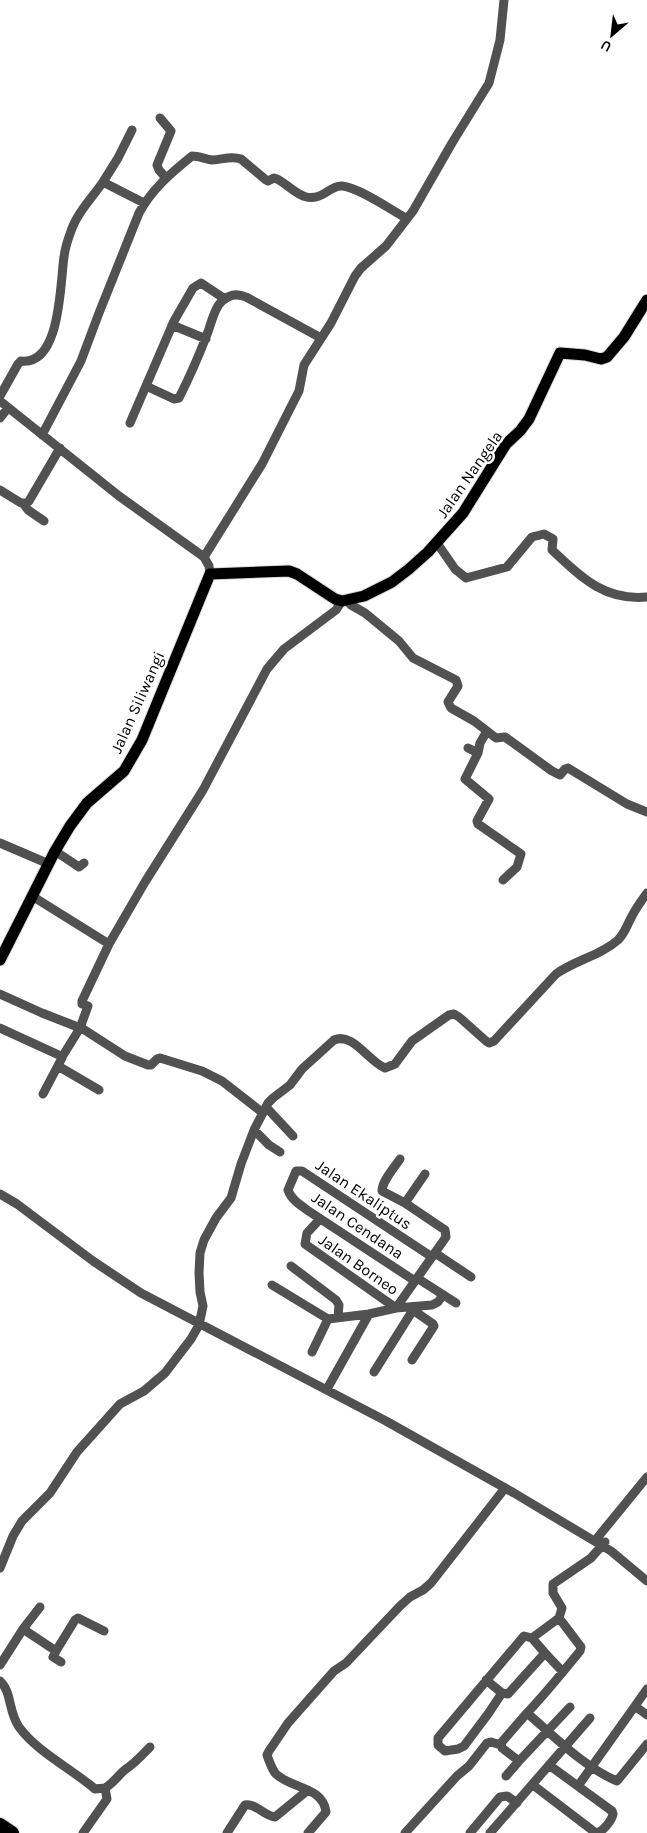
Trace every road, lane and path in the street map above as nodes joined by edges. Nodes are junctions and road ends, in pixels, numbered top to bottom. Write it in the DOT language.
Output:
graph roads {
  1 [pos="504,0"];
  2 [pos="160,118"];
  3 [pos="132,130"];
  4 [pos="165,177"];
  5 [pos="103,182"];
  6 [pos="144,203"];
  7 [pos="407,219"];
  8 [pos="225,299"];
  9 [pos="647,300"];
  10 [pos="172,324"];
  11 [pos="321,338"];
  12 [pos="206,339"];
  13 [pos="146,386"];
  14 [pos="0,396"];
  15 [pos="0,401"];
  16 [pos="8,408"];
  17 [pos="0,418"];
  18 [pos="130,423"];
  19 [pos="42,436"];
  20 [pos="60,448"];
  21 [pos="0,490"];
  22 [pos="23,503"];
  23 [pos="44,521"];
  24 [pos="437,543"];
  25 [pos="204,557"];
  26 [pos="210,574"];
  27 [pos="647,597"];
  28 [pos="345,601"];
  29 [pos="487,731"];
  30 [pos="468,748"];
  31 [pos="478,753"];
  32 [pos="647,812"];
  33 [pos="0,842"];
  34 [pos="55,851"];
  35 [pos="84,863"];
  36 [pos="49,864"];
  37 [pos="503,880"];
  38 [pos="647,893"];
  39 [pos="32,896"];
  40 [pos="109,944"];
  41 [pos="0,960"];
  42 [pos="0,994"];
  43 [pos="0,1028"];
  44 [pos="80,1028"];
  45 [pos="60,1061"];
  46 [pos="99,1090"];
  47 [pos="44,1094"];
  48 [pos="265,1110"];
  49 [pos="254,1130"];
  50 [pos="293,1136"];
  51 [pos="280,1152"];
  52 [pos="400,1159"];
  53 [pos="425,1174"];
  54 [pos="0,1190"];
  55 [pos="288,1190"];
  56 [pos="0,1194"];
  57 [pos="405,1204"];
  58 [pos="320,1219"];
  59 [pos="433,1255"];
  60 [pos="290,1266"];
  61 [pos="471,1277"];
  62 [pos="416,1280"];
  63 [pos="272,1285"];
  64 [pos="444,1295"];
  65 [pos="456,1303"];
  66 [pos="396,1308"];
  67 [pos="412,1309"];
  68 [pos="369,1314"];
  69 [pos="338,1317"];
  70 [pos="328,1319"];
  71 [pos="200,1322"];
  72 [pos="312,1352"];
  73 [pos="412,1360"];
  74 [pos="374,1372"];
  75 [pos="328,1387"];
  76 [pos="465,1463"];
  77 [pos="645,1484"];
  78 [pos="505,1488"];
  79 [pos="602,1541"];
  80 [pos="0,1568"];
  81 [pos="647,1573"];
  82 [pos="647,1581"];
  83 [pos="40,1607"];
  84 [pos="559,1618"];
  85 [pos="22,1629"];
  86 [pos="104,1631"];
  87 [pos="532,1638"];
  88 [pos="56,1651"];
  89 [pos="545,1653"];
  90 [pos="61,1662"];
  91 [pos="0,1666"];
  92 [pos="562,1671"];
  93 [pos="486,1680"];
  94 [pos="0,1681"];
  95 [pos="647,1689"];
  96 [pos="502,1693"];
  97 [pos="635,1706"];
  98 [pos="570,1707"];
  99 [pos="527,1713"];
  100 [pos="647,1715"];
  101 [pos="590,1718"];
  102 [pos="546,1730"];
  103 [pos="647,1744"];
  104 [pos="501,1745"];
  105 [pos="150,1747"];
  106 [pos="566,1747"];
  107 [pos="518,1762"];
  108 [pos="549,1765"];
  109 [pos="593,1767"];
  110 [pos="506,1776"];
  111 [pos="533,1785"];
  112 [pos="578,1786"];
  113 [pos="106,1788"];
  114 [pos="308,1790"];
  115 [pos="517,1803"];
  116 [pos="487,1812"];
  117 [pos="500,1822"];
  118 [pos="0,1826"];
  119 [pos="12,1833"];
  120 [pos="83,1833"];
  121 [pos="227,1833"];
  122 [pos="308,1833"];
  123 [pos="405,1833"];
  124 [pos="471,1833"];
  125 [pos="490,1833"];
  1 -- 7 [label="street"];
  2 -- 4 [label="street"];
  3 -- 5 [label="street"];
  4 -- 6 [label="street"];
  4 -- 7 [label="street"];
  5 -- 6 [label="street"];
  5 -- 14 [label="street"];
  6 -- 19 [label="street"];
  7 -- 11 [label="street"];
  8 -- 10 [label="street"];
  8 -- 11 [label="street"];
  8 -- 12 [label="street"];
  9 -- 24 [label="main road, Jalan Nangela"];
  10 -- 12 [label="street"];
  10 -- 13 [label="street"];
  11 -- 25 [label="street"];
  12 -- 13 [label="street"];
  13 -- 18 [label="street"];
  15 -- 16 [label="street"];
  16 -- 17 [label="street"];
  16 -- 19 [label="street"];
  19 -- 20 [label="street"];
  20 -- 22 [label="street"];
  20 -- 25 [label="street"];
  21 -- 22 [label="street"];
  22 -- 23 [label="street"];
  24 -- 27 [label="street"];
  24 -- 28 [label="main road, Jalan Nangela"];
  25 -- 26 [label="street"];
  26 -- 28 [label="main road"];
  26 -- 34 [label="main road, Jalan Siliwangi"];
  28 -- 29 [label="street"];
  28 -- 40 [label="street"];
  29 -- 31 [label="street"];
  29 -- 32 [label="street"];
  30 -- 31 [label="street"];
  31 -- 37 [label="street"];
  33 -- 36 [label="street"];
  34 -- 35 [label="street"];
  34 -- 36 [label="main road, Jalan Siliwangi"];
  36 -- 39 [label="main road, Jalan Siliwangi"];
  38 -- 48 [label="street"];
  39 -- 40 [label="street"];
  39 -- 41 [label="main road, Jalan Siliwangi"];
  40 -- 44 [label="street"];
  42 -- 44 [label="street"];
  43 -- 45 [label="street"];
  44 -- 45 [label="street"];
  44 -- 48 [label="street"];
  45 -- 46 [label="street"];
  45 -- 47 [label="street"];
  48 -- 49 [label="street"];
  48 -- 50 [label="street"];
  49 -- 51 [label="street"];
  49 -- 71 [label="street"];
  52 -- 57 [label="street"];
  53 -- 57 [label="street"];
  54 -- 71 [label="street"];
  55 -- 58 [label="street, Jalan Cendana"];
  55 -- 59 [label="street, Jalan Ekaliptus"];
  56 -- 71 [label="street"];
  57 -- 59 [label="street"];
  58 -- 62 [label="street, Jalan Cendana"];
  58 -- 66 [label="street, Jalan Borneo"];
  59 -- 61 [label="street"];
  59 -- 62 [label="street"];
  60 -- 69 [label="street"];
  62 -- 64 [label="street, Jalan Cendana"];
  62 -- 66 [label="street"];
  63 -- 70 [label="street"];
  64 -- 65 [label="street, Jalan Cendana"];
  64 -- 67 [label="street"];
  66 -- 67 [label="street"];
  66 -- 68 [label="street"];
  67 -- 73 [label="street"];
  67 -- 74 [label="street"];
  68 -- 69 [label="street"];
  68 -- 75 [label="street"];
  69 -- 70 [label="street"];
  70 -- 72 [label="street"];
  71 -- 75 [label="street"];
  71 -- 80 [label="street"];
  75 -- 76 [label="street"];
  76 -- 78 [label="street"];
  76 -- 79 [label="street"];
  77 -- 79 [label="street"];
  78 -- 79 [label="street"];
  78 -- 114 [label="street"];
  79 -- 81 [label="street"];
  79 -- 82 [label="street"];
  79 -- 84 [label="street"];
  83 -- 85 [label="street"];
  84 -- 87 [label="street"];
  84 -- 92 [label="street"];
  85 -- 88 [label="street"];
  85 -- 91 [label="street"];
  86 -- 88 [label="street"];
  87 -- 89 [label="street"];
  87 -- 93 [label="street"];
  88 -- 90 [label="street"];
  89 -- 92 [label="street"];
  89 -- 96 [label="street"];
  92 -- 99 [label="street"];
  93 -- 96 [label="street"];
  93 -- 96 [label="street"];
  94 -- 113 [label="street"];
  95 -- 97 [label="street"];
  97 -- 100 [label="street"];
  97 -- 109 [label="street"];
  98 -- 102 [label="street"];
  99 -- 102 [label="street"];
  99 -- 104 [label="street"];
  101 -- 106 [label="street"];
  102 -- 106 [label="street"];
  102 -- 107 [label="street"];
  103 -- 109 [label="street"];
  104 -- 107 [label="street"];
  104 -- 123 [label="street"];
  105 -- 113 [label="street"];
  106 -- 108 [label="street"];
  106 -- 109 [label="street"];
  107 -- 110 [label="street"];
  108 -- 111 [label="street"];
  108 -- 112 [label="street"];
  109 -- 112 [label="street"];
  111 -- 112 [label="street"];
  111 -- 115 [label="street"];
  113 -- 120 [label="street"];
  114 -- 121 [label="street"];
  114 -- 122 [label="street"];
  115 -- 116 [label="street"];
  115 -- 117 [label="street"];
  116 -- 117 [label="street"];
  116 -- 124 [label="street"];
  117 -- 125 [label="street"];
  118 -- 119 [label="highway"];
}
